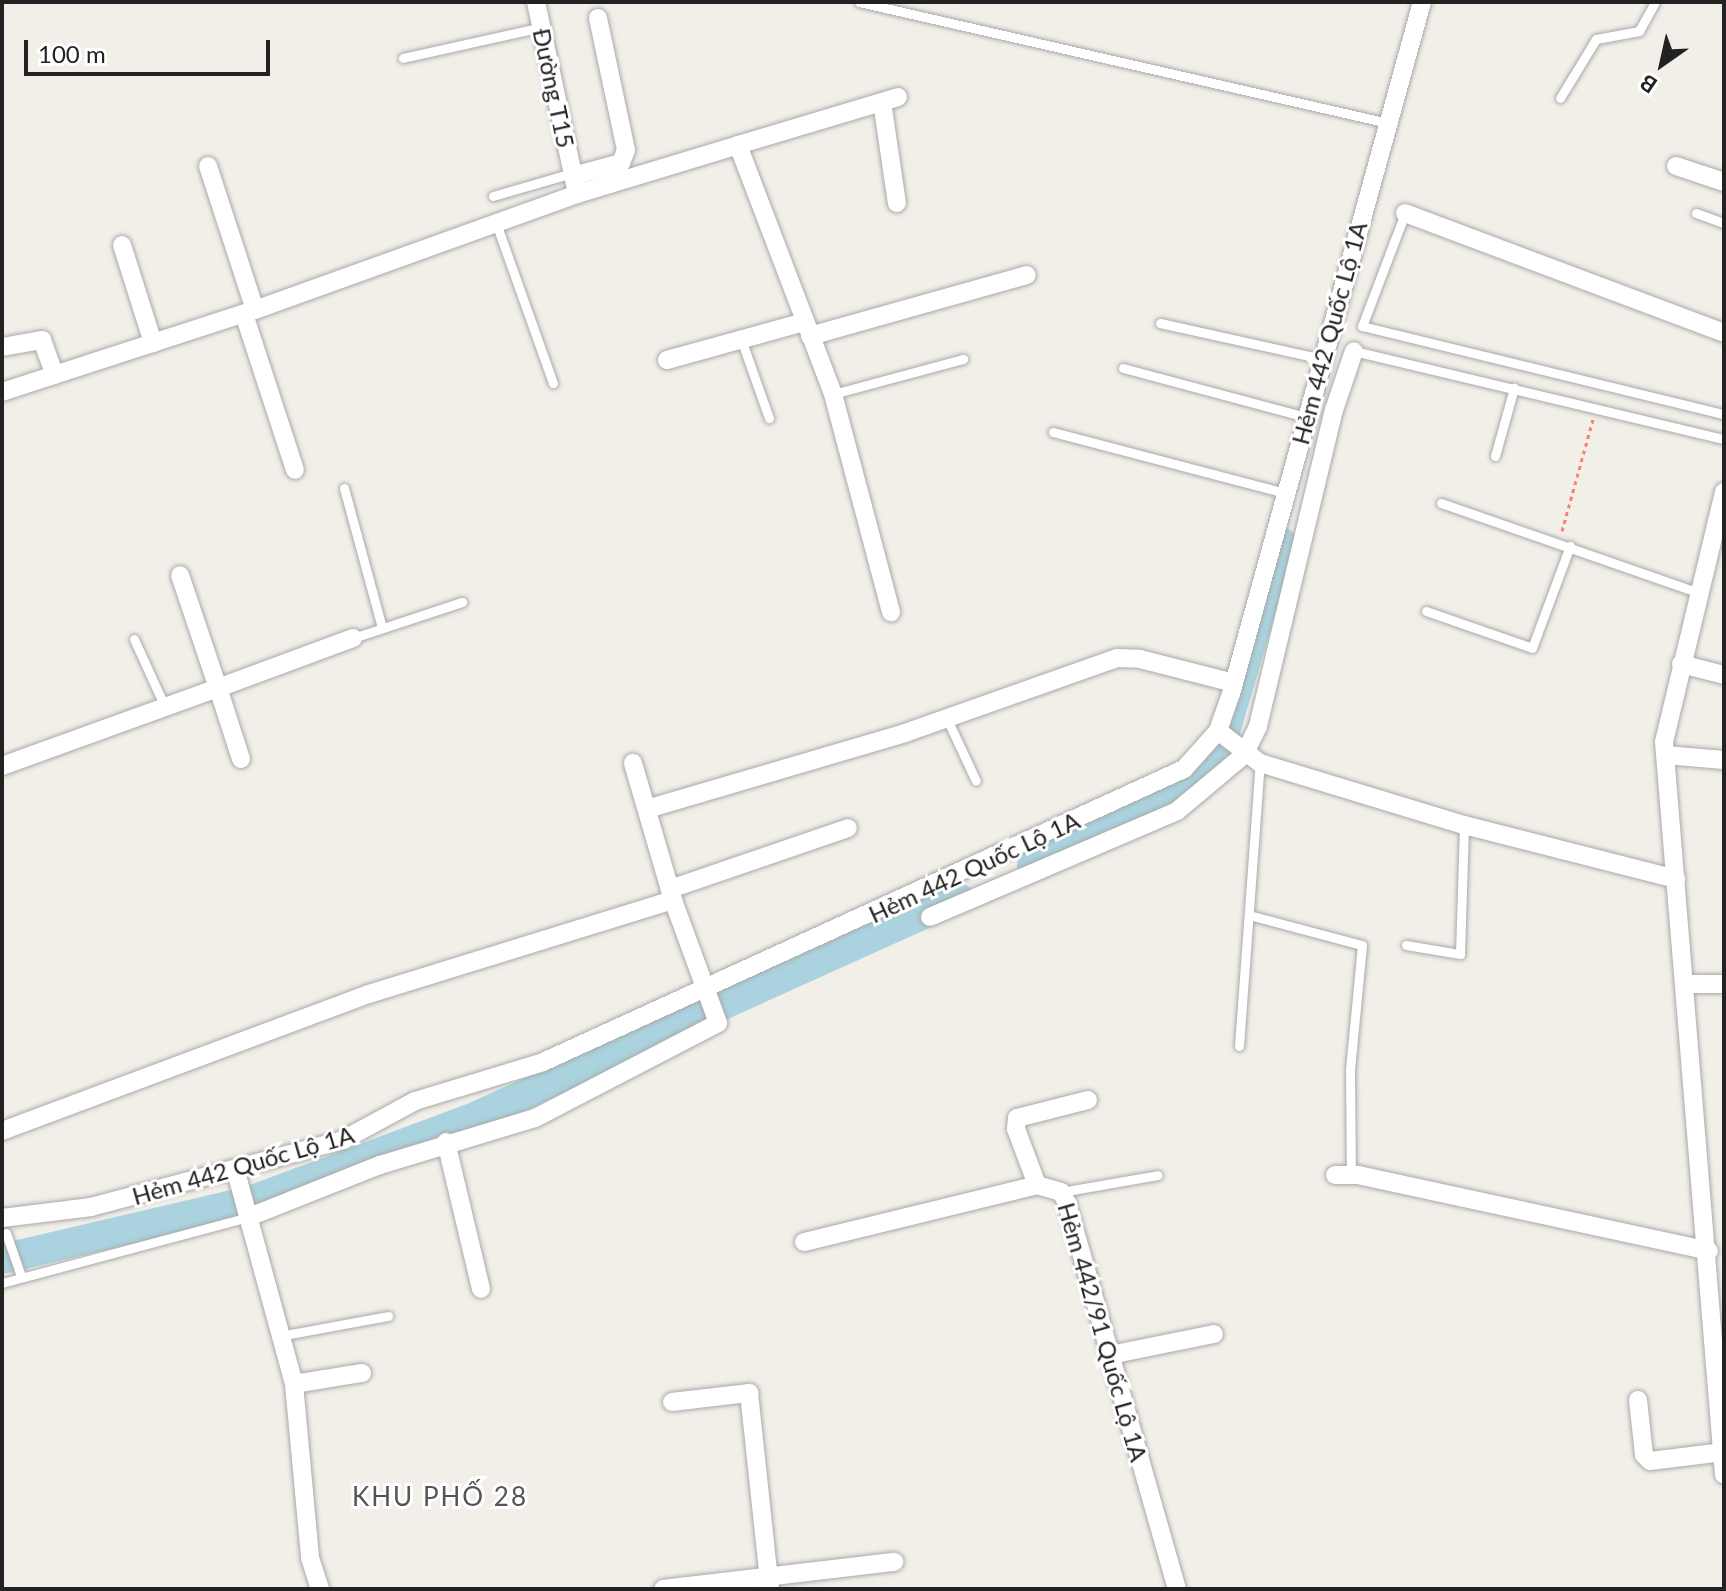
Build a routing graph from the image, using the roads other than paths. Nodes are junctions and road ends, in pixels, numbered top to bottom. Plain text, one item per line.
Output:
1 (536, 2) edge
2 (859, 2) edge
3 (1422, 2) edge
4 (1655, 2) edge
5 (598, 18) dead end
6 (542, 27) junction
7 (403, 58) dead end
8 (1560, 98) dead end
9 (1388, 123) junction
10 (738, 145) junction
11 (208, 166) dead end
12 (1676, 166) dead end
13 (574, 181) junction
14 (1724, 182) edge
15 (493, 196) dead end
16 (897, 203) dead end
17 (1405, 213) joint
18 (1696, 213) dead end
19 (496, 223) junction
20 (1724, 223) edge
21 (122, 245) dead end
22 (1027, 275) dead end
23 (249, 312) junction
24 (1160, 323) dead end
25 (807, 329) junction
26 (1724, 333) edge
27 (741, 339) junction
28 (153, 343) junction
29 (2, 347) edge
30 (1354, 351) joint
31 (963, 359) dead end
32 (1322, 359) junction
33 (667, 360) dead end
34 (1123, 368) dead end
35 (55, 375) junction
36 (553, 383) dead end
37 (1514, 388) junction
38 (2, 392) edge
39 (833, 394) junction
40 (1724, 414) edge
41 (1306, 417) junction
42 (769, 418) dead end
43 (1053, 432) dead end
44 (1724, 439) edge
45 (1495, 456) dead end
46 (295, 470) dead end
47 (344, 488) dead end
48 (1724, 492) edge
49 (1286, 493) junction
50 (1441, 503) dead end
51 (1718, 534) edge
52 (1570, 546) junction
53 (180, 575) dead end
54 (1699, 593) junction
55 (462, 602) dead end
56 (1426, 611) dead end
57 (891, 612) dead end
58 (382, 628) junction
59 (353, 638) joint
60 (134, 639) dead end
61 (1681, 664) junction
62 (1724, 675) edge
63 (1234, 683) junction
64 (218, 688) junction
65 (165, 707) junction
66 (947, 719) junction
67 (1223, 736) junction
68 (1665, 755) junction
69 (241, 759) dead end
70 (1252, 759) junction
71 (1724, 760) edge
72 (633, 763) dead end
73 (2, 766) edge
74 (976, 781) dead end
75 (647, 809) junction
76 (1464, 825) junction
77 (848, 828) dead end
78 (1676, 879) junction
79 (672, 895) junction
80 (1249, 915) junction
81 (930, 917) dead end
82 (1406, 945) dead end
83 (1686, 984) junction
84 (1724, 984) edge
85 (709, 991) junction
86 (1239, 1046) dead end
87 (1088, 1100) dead end
88 (2, 1131) edge
89 (446, 1142) junction
90 (1343, 1174) joint
91 (1158, 1175) dead end
92 (238, 1177) junction
93 (1037, 1185) junction
94 (1061, 1192) junction
95 (248, 1213) junction
96 (4, 1226) edge
97 (804, 1242) dead end
98 (1709, 1251) junction
99 (21, 1276) junction
100 (2, 1283) edge
101 (481, 1289) dead end
102 (388, 1316) dead end
103 (1214, 1334) dead end
104 (279, 1336) junction
105 (1110, 1355) junction
106 (362, 1373) dead end
107 (294, 1384) junction
108 (1638, 1400) dead end
109 (672, 1402) dead end
110 (1723, 1452) edge
111 (1724, 1475) edge
112 (894, 1562) dead end
113 (769, 1581) edge
114 (320, 1589) edge
115 (663, 1589) edge
116 (1177, 1589) edge

1 - 6 street, Đường T15
2 - 9 lane
3 - 9 street, Hẻm 442 Quốc Lộ 1A
4 - 8 lane
5 - 13 street
6 - 7 lane
6 - 13 street, Đường T15
9 - 32 street, Hẻm 442 Quốc Lộ 1A
10 - 13 street
10 - 16 street
10 - 25 street
11 - 23 street
12 - 14 street
13 - 15 lane, Đường T15
13 - 19 street
17 - 26 street
17 - 40 lane
18 - 20 lane
19 - 23 street
19 - 36 lane
21 - 28 street
22 - 25 street
23 - 28 street
23 - 46 street
24 - 32 lane
25 - 27 street
25 - 39 street
27 - 33 street
27 - 42 lane
28 - 35 street
29 - 35 street
30 - 37 lane
30 - 70 street
31 - 39 lane
32 - 41 street, Hẻm 442 Quốc Lộ 1A
34 - 41 lane
35 - 38 street
37 - 44 lane
37 - 45 lane
39 - 57 street
41 - 49 street, Hẻm 442 Quốc Lộ 1A
43 - 49 lane
47 - 58 lane
48 - 51 street
49 - 63 street, Hẻm 442 Quốc Lộ 1A
50 - 52 lane
51 - 54 street
52 - 54 lane
52 - 56 lane
53 - 64 street
54 - 61 street
55 - 58 lane
58 - 59 lane
59 - 64 street
60 - 65 lane
61 - 62 street
61 - 68 street
63 - 66 street
63 - 67 street, Hẻm 442 Quốc Lộ 1A
64 - 65 street
64 - 69 street
65 - 73 street
66 - 74 lane
66 - 75 street
67 - 70 street
67 - 85 street, Hẻm 442 Quốc Lộ 1A
68 - 71 street
68 - 78 street
70 - 76 street
70 - 80 lane
70 - 81 street
72 - 75 street
75 - 79 street
76 - 78 street
76 - 82 lane
77 - 79 street
78 - 83 street
79 - 85 street
79 - 88 street
80 - 86 lane
80 - 90 lane
83 - 84 street
83 - 98 street
85 - 89 street
85 - 92 street, Hẻm 442 Quốc Lộ 1A
87 - 93 street, Hẻm 442/91 Quốc Lộ 1A
89 - 95 street
89 - 101 street
90 - 98 street
91 - 94 lane
92 - 95 street
92 - 96 street, Hẻm 442 Quốc Lộ 1A
93 - 94 street, Hẻm 442/91 Quốc Lộ 1A
93 - 97 street
94 - 105 street, Hẻm 442/91 Quốc Lộ 1A
95 - 99 lane
95 - 104 street
96 - 99 lane
98 - 110 street
99 - 100 lane
102 - 104 lane
103 - 105 street
104 - 107 street
105 - 116 street, Hẻm 442/91 Quốc Lộ 1A
106 - 107 street
107 - 114 street
108 - 110 street
109 - 113 street
110 - 111 street
112 - 113 street
113 - 115 street

